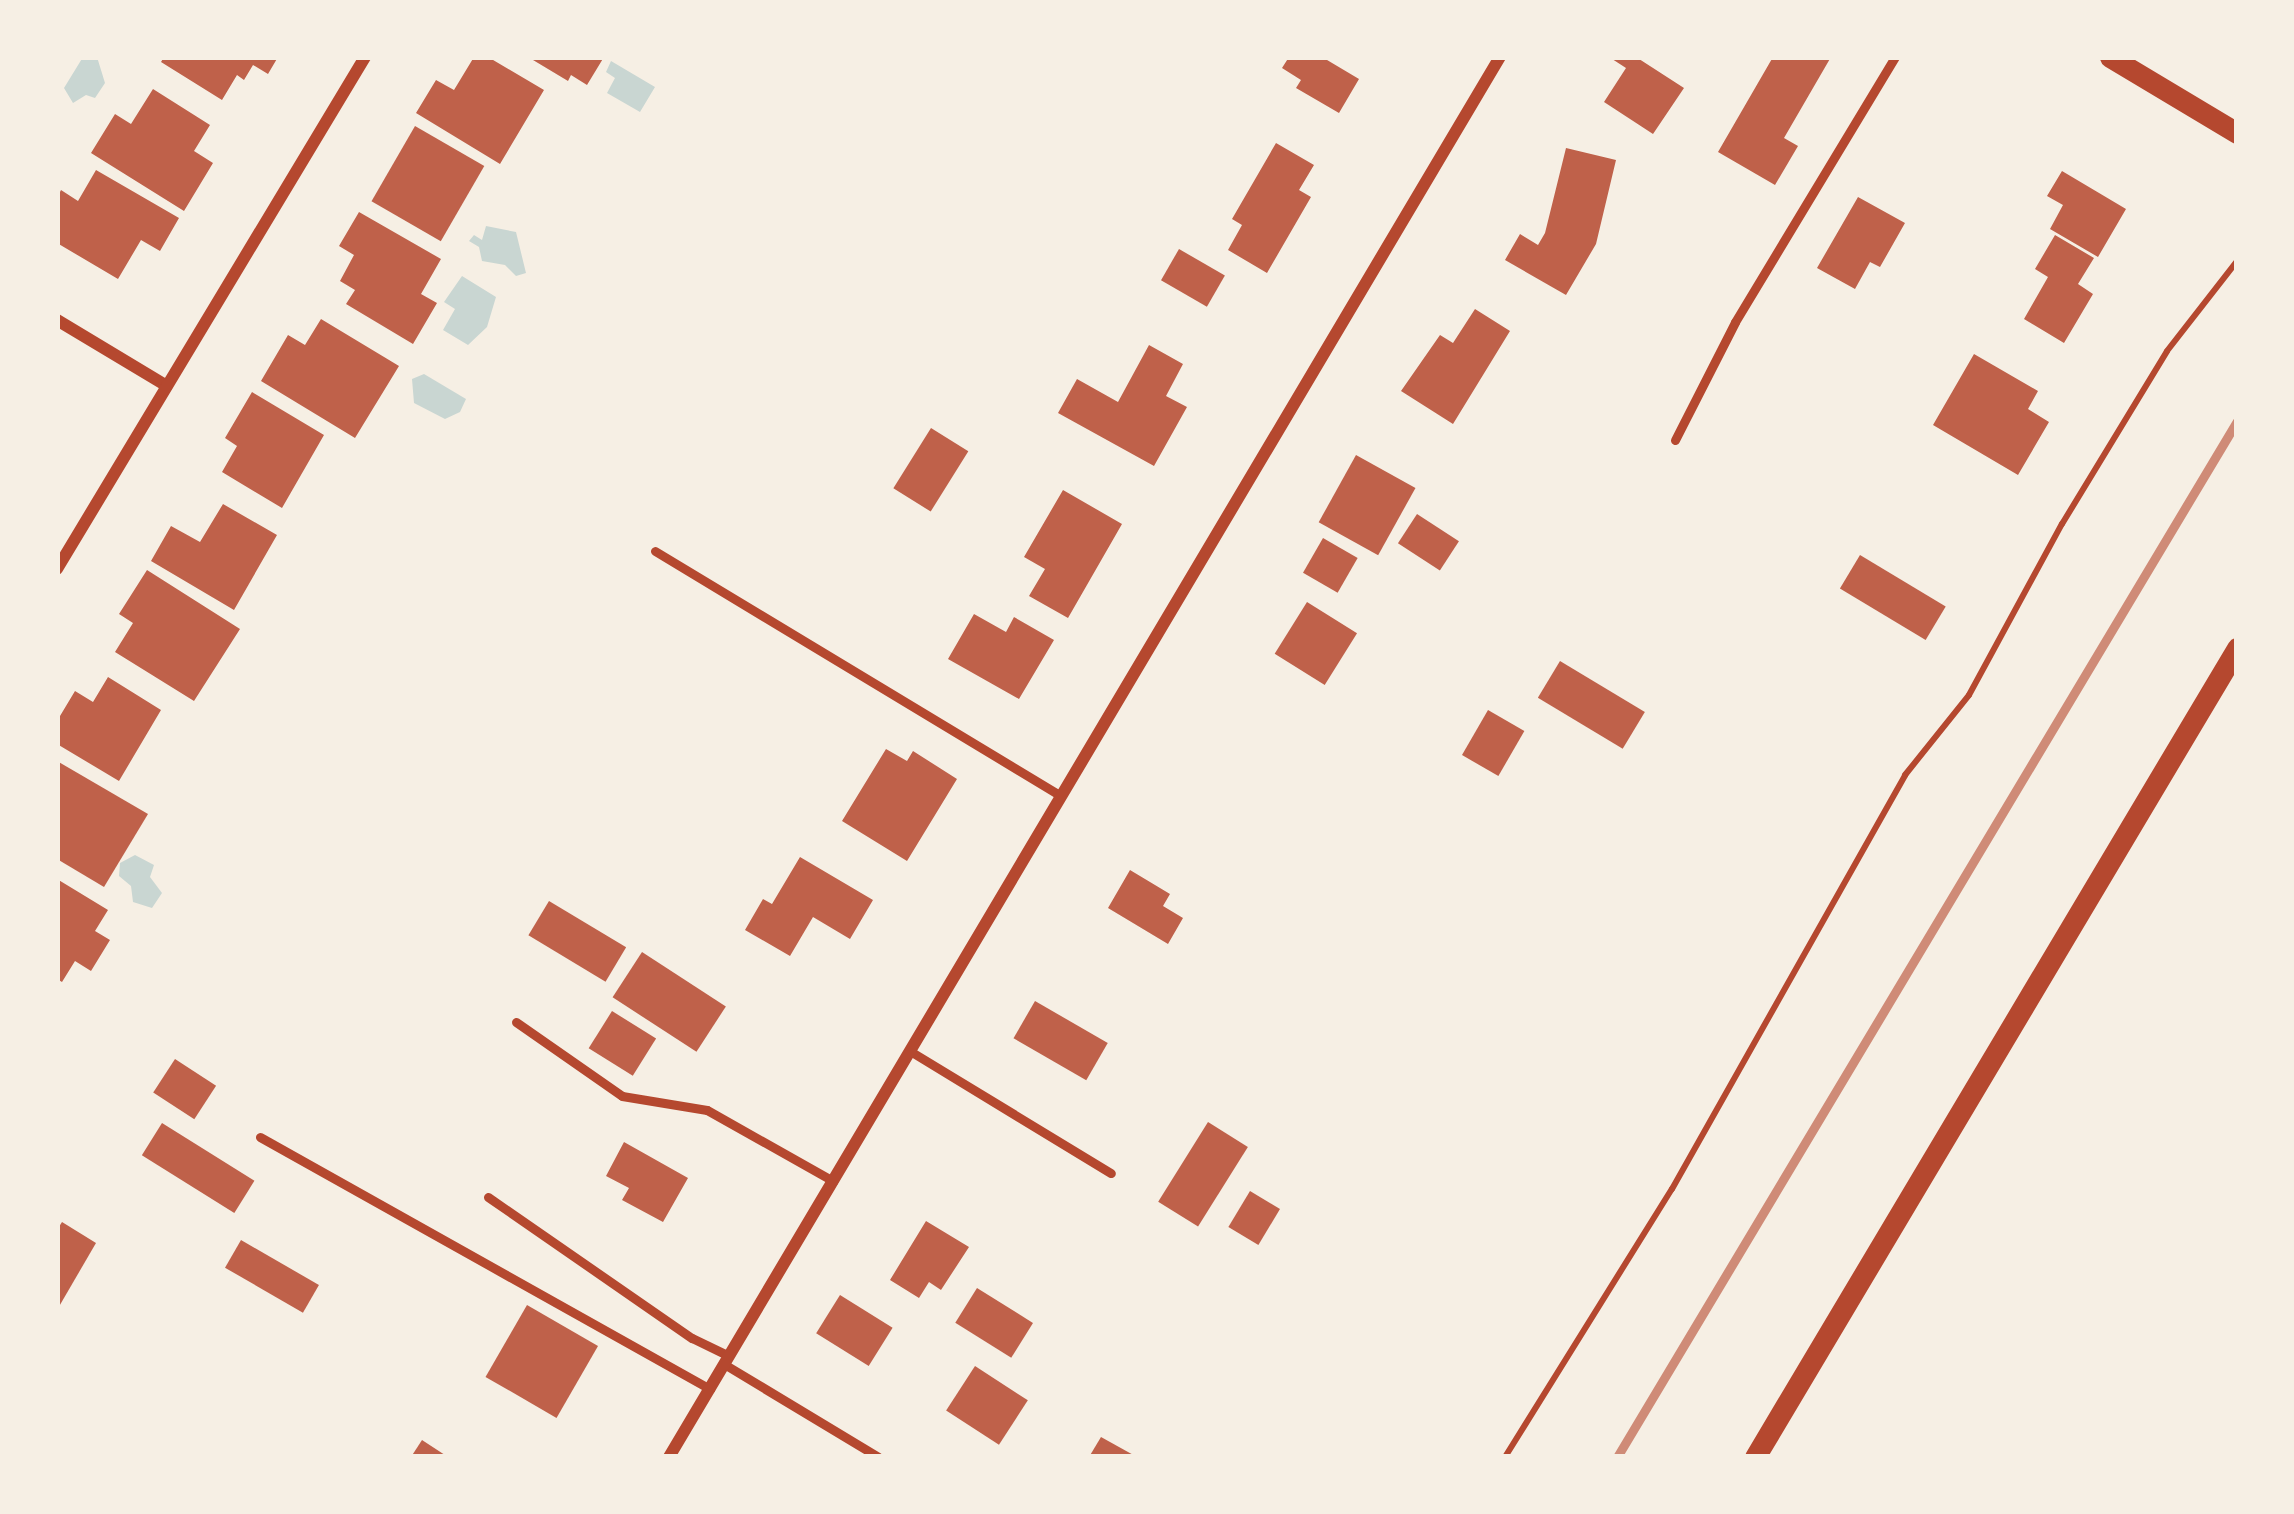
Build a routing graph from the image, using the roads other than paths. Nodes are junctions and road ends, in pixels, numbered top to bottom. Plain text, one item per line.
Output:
1 (365, 57) edge
2 (1499, 57) edge
3 (1895, 57) edge
4 (2110, 57) edge
5 (2237, 133) edge
6 (57, 320) edge
7 (166, 386) junction
8 (1675, 440) dead end
9 (655, 551) dead end
10 (57, 568) edge
11 (2237, 648) edge
12 (1061, 796) junction
13 (515, 1022) dead end
14 (910, 1051) junction
15 (260, 1136) dead end
16 (1112, 1173) dead end
17 (833, 1181) junction
18 (488, 1197) dead end
19 (727, 1360) junction
20 (710, 1389) junction
21 (669, 1457) edge
22 (878, 1457) edge
23 (1755, 1457) edge

1 - 7 street
2 - 12 street
3 - 8 lane
4 - 5 street
6 - 7 street
7 - 10 street
9 - 12 lane
11 - 23 street
12 - 14 street
13 - 17 lane
14 - 16 lane
14 - 17 street
15 - 20 lane
17 - 19 street
18 - 19 lane
19 - 20 street
19 - 22 lane
20 - 21 street

